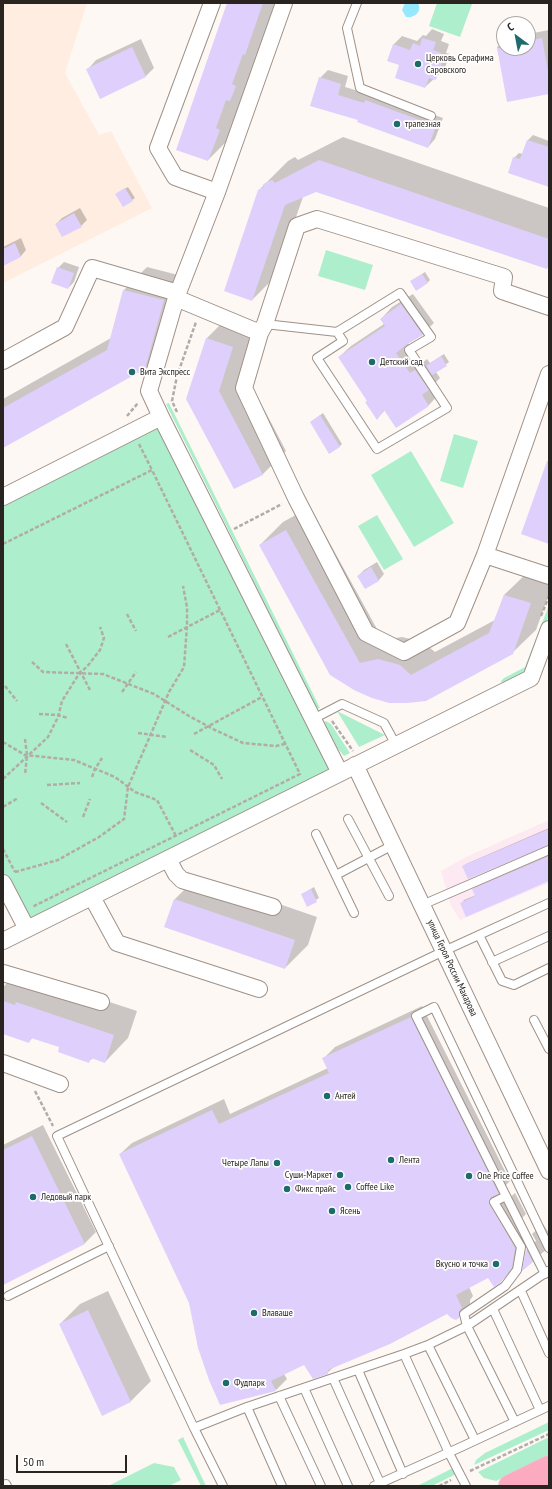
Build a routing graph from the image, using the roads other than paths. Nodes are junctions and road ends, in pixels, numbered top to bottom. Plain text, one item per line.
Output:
1 (212, 3) edge
2 (284, 3) edge
3 (357, 3) edge
4 (431, 116) dead end
5 (217, 192) junction
6 (177, 295) junction
7 (549, 307) edge
8 (262, 328) junction
9 (337, 332) junction
10 (3, 361) edge
11 (549, 374) edge
12 (161, 417) junction
13 (3, 497) edge
14 (485, 555) junction
15 (549, 576) edge
16 (549, 629) edge
17 (320, 716) junction
18 (396, 745) junction
19 (355, 765) junction
20 (340, 773) junction
21 (348, 818) dead end
22 (316, 834) dead end
23 (393, 845) junction
24 (549, 850) edge
25 (368, 857) junction
26 (168, 859) junction
27 (336, 875) junction
28 (12, 878) edge
29 (389, 896) dead end
30 (92, 897) junction
31 (549, 903) edge
32 (422, 905) junction
33 (273, 907) dead end
34 (354, 913) dead end
35 (27, 929) junction
36 (479, 935) junction
37 (549, 936) edge
38 (3, 942) edge
39 (444, 951) junction
40 (492, 962) junction
41 (549, 968) edge
42 (3, 973) edge
43 (259, 989) dead end
44 (101, 1002) dead end
45 (534, 1020) dead end
46 (549, 1049) edge
47 (3, 1063) edge
48 (60, 1084) dead end
49 (549, 1171) edge
50 (506, 1196) junction
51 (108, 1246) junction
52 (549, 1248) edge
53 (547, 1272) edge
54 (521, 1290) junction
55 (8, 1296) dead end
56 (493, 1309) junction
57 (467, 1326) junction
58 (428, 1345) junction
59 (549, 1353) edge
60 (404, 1354) junction
61 (358, 1370) junction
62 (333, 1378) junction
63 (304, 1388) junction
64 (279, 1396) junction
65 (549, 1406) edge
66 (247, 1407) junction
67 (540, 1410) junction
68 (515, 1422) junction
69 (194, 1428) junction
70 (474, 1440) junction
71 (449, 1453) junction
72 (549, 1468) edge
73 (403, 1474) junction
74 (3, 1485) edge
75 (377, 1485) edge
76 (6, 1486) edge
77 (223, 1486) edge
78 (282, 1486) edge
79 (321, 1486) edge
80 (348, 1486) edge
81 (466, 1486) edge
82 (510, 1486) edge

1 - 5 street
2 - 5 street
3 - 4 lane
5 - 6 street
6 - 8 street
6 - 10 street
6 - 12 street
7 - 8 street
8 - 9 lane
8 - 14 street
9 - 9 lane
11 - 14 street
12 - 13 street
12 - 17 street
14 - 15 street
16 - 18 street
17 - 18 lane
17 - 20 street
18 - 19 street
19 - 20 street
19 - 23 street, улица Героя России Макарова
20 - 26 street
21 - 25 lane
22 - 27 lane
23 - 25 lane
23 - 32 street, улица Героя России Макарова
24 - 32 lane
25 - 27 lane
25 - 29 lane
26 - 30 street
26 - 33 street
27 - 34 lane
28 - 35 street
30 - 35 street
30 - 43 street
31 - 36 lane
32 - 39 street, улица Героя России Макарова
35 - 38 street
36 - 39 lane
36 - 40 lane
37 - 40 lane
39 - 49 street, улица Героя России Макарова
39 - 51 lane
40 - 41 lane
42 - 44 street
45 - 46 lane
47 - 48 street
50 - 52 lane
50 - 53 lane
50 - 57 lane
51 - 55 lane
51 - 69 lane
53 - 54 lane
54 - 56 lane
54 - 59 lane
56 - 57 lane
56 - 67 lane
57 - 58 lane
57 - 68 lane
58 - 60 lane
58 - 70 lane
60 - 61 lane
60 - 71 lane
61 - 62 lane
61 - 73 lane
62 - 63 lane
62 - 75 lane
63 - 64 lane
63 - 80 lane
64 - 66 lane
64 - 79 lane
65 - 67 lane
66 - 69 lane
66 - 78 lane
67 - 68 lane
68 - 70 lane
69 - 77 lane
70 - 71 lane
71 - 73 lane
71 - 81 lane
72 - 82 main road
73 - 75 lane
74 - 76 lane

